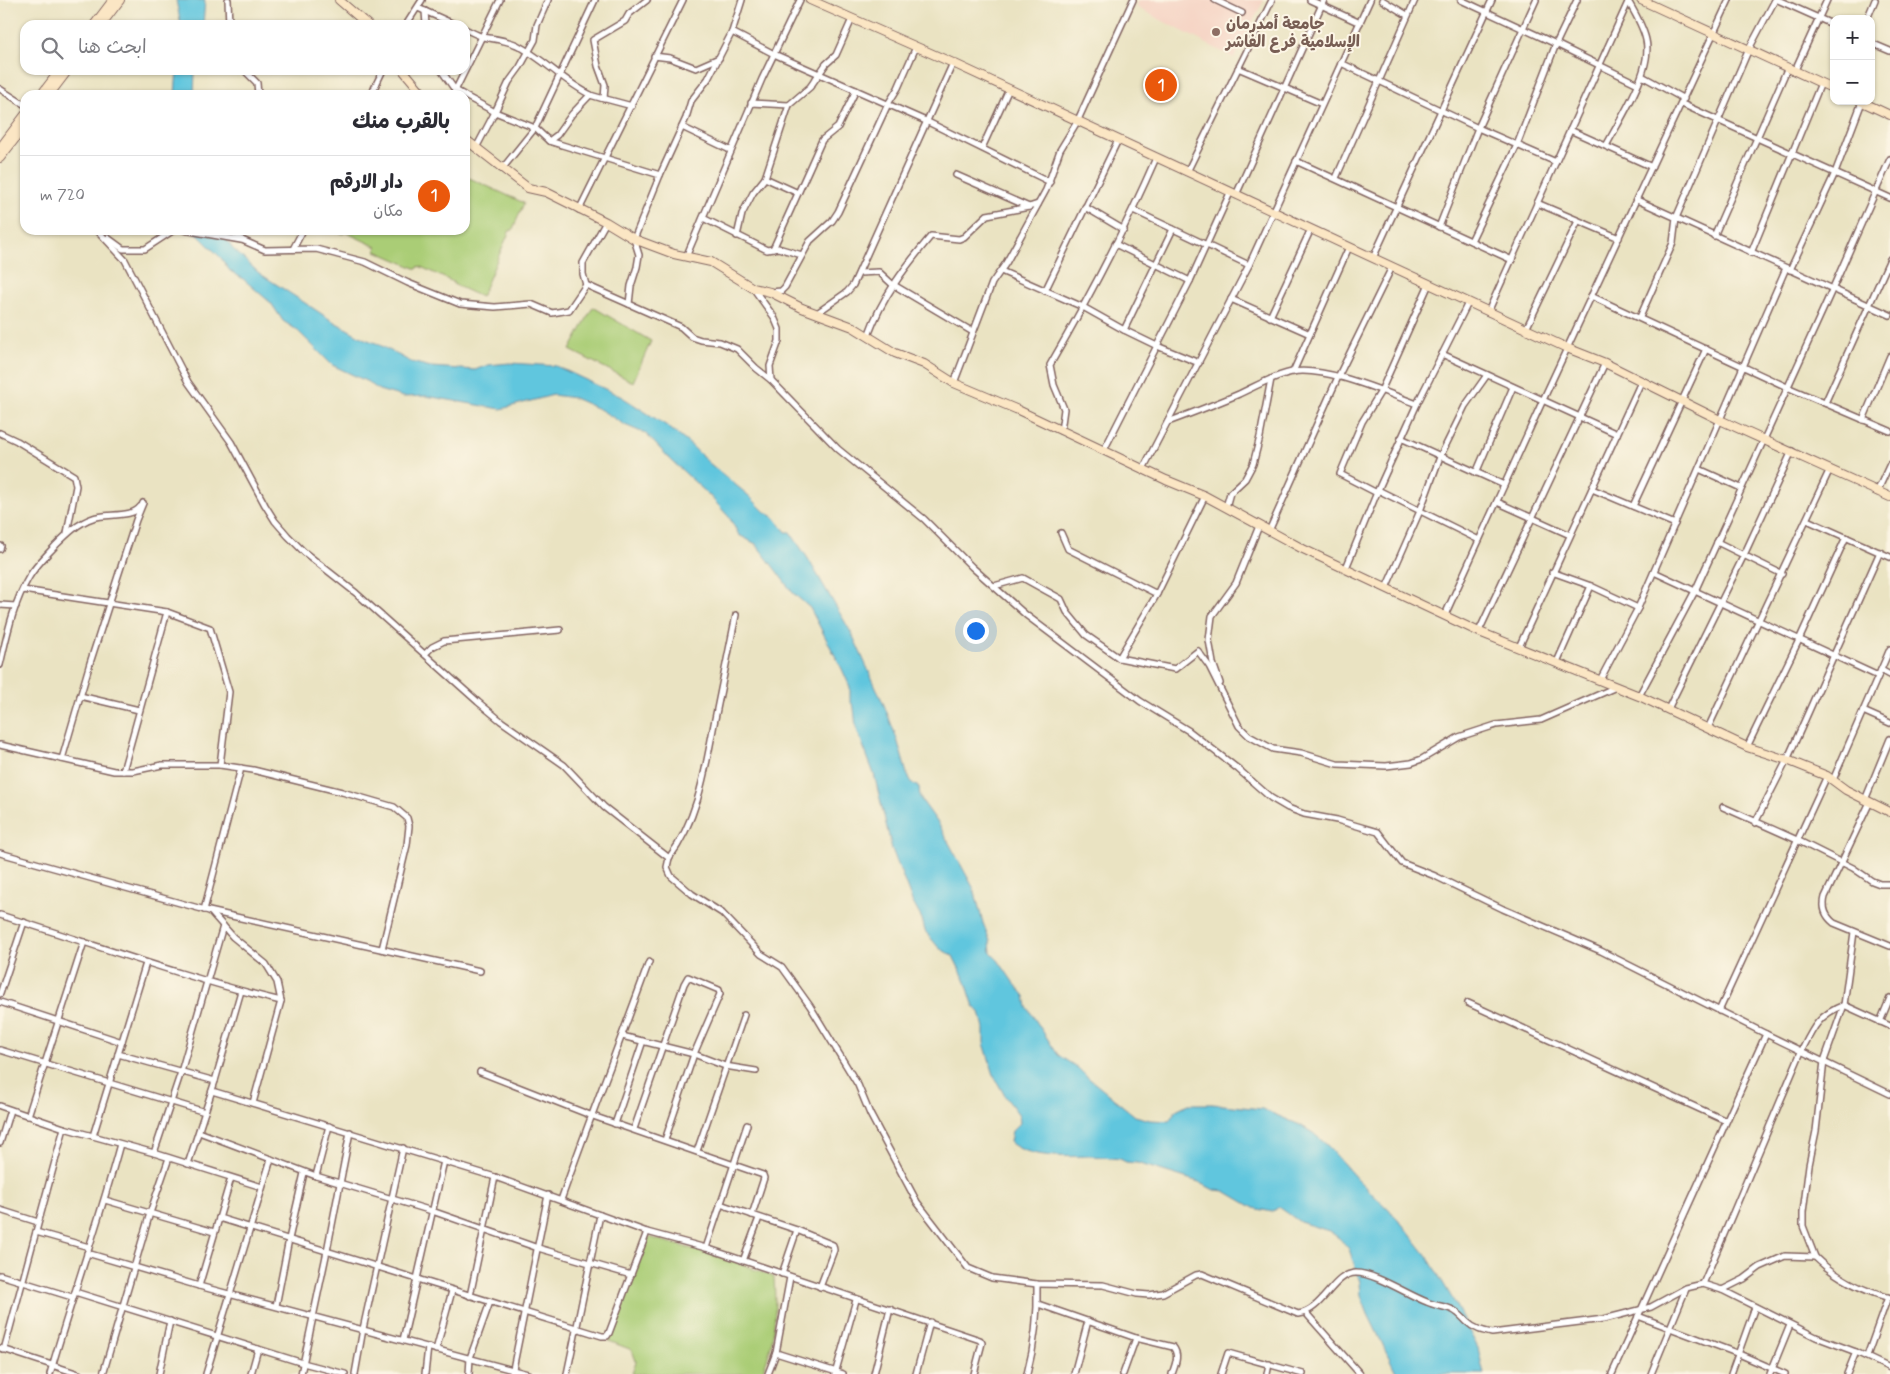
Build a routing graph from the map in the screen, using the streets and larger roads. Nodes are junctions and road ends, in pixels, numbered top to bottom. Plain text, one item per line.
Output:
1 (113, 0) edge
2 (120, 0) edge
3 (228, 0) edge
4 (339, 0) edge
5 (422, 0) edge
6 (500, 0) edge
7 (540, 0) edge
8 (595, 0) edge
9 (647, 0) edge
10 (683, 0) edge
11 (742, 0) edge
12 (800, 0) edge
13 (810, 0) edge
14 (1133, 0) edge
15 (1215, 0) edge
16 (1272, 0) edge
17 (1310, 0) edge
18 (1370, 0) edge
19 (1382, 0) edge
20 (1415, 0) edge
21 (1461, 0) edge
22 (1492, 0) edge
23 (1536, 0) edge
24 (1577, 0) edge
25 (1629, 0) edge
26 (1641, 0) edge
27 (1729, 0) edge
28 (1777, 0) edge
29 (1827, 0) edge
30 (1875, 0) edge
31 (547, 2) edge
32 (1323, 2) edge
33 (418, 8) junction
34 (425, 11) junction
35 (1487, 12) junction
36 (1242, 13) dead end
37 (1407, 15) junction
38 (1869, 15) edge
39 (1818, 18) junction
40 (98, 20) edge
41 (106, 20) edge
42 (229, 20) edge
43 (362, 20) edge
44 (410, 20) edge
45 (426, 20) edge
46 (445, 20) edge
47 (852, 20) junction
48 (1360, 23) junction
49 (1830, 23) edge
50 (1523, 29) junction
51 (470, 31) edge
52 (732, 32) junction
53 (1714, 32) junction
54 (482, 37) junction
55 (1556, 44) junction
56 (1875, 45) edge
57 (916, 47) junction
58 (1749, 49) junction
59 (1890, 51) edge
60 (528, 52) junction
61 (774, 54) junction
62 (654, 56) junction
63 (719, 58) junction
64 (470, 61) edge
65 (953, 63) junction
66 (1341, 64) junction
67 (1599, 65) junction
68 (1238, 68) junction
69 (1791, 69) junction
70 (559, 74) junction
71 (820, 74) junction
72 (56, 75) edge
73 (64, 75) edge
74 (249, 75) edge
75 (381, 75) edge
76 (407, 75) edge
77 (444, 75) edge
78 (463, 75) edge
79 (1642, 76) junction
80 (1379, 81) junction
81 (1822, 83) junction
82 (1638, 84) junction
83 (1830, 87) edge
84 (1284, 88) junction
85 (0, 89) edge
86 (1009, 89) junction
87 (45, 90) edge
88 (53, 90) edge
89 (258, 90) edge
90 (373, 90) edge
91 (420, 90) edge
92 (452, 90) edge
93 (456, 90) edge
94 (856, 90) junction
95 (590, 95) junction
96 (470, 98) edge
97 (1683, 101) junction
98 (20, 102) edge
99 (751, 103) junction
100 (888, 104) junction
101 (1322, 104) junction
102 (789, 105) junction
103 (1860, 105) edge
104 (1868, 105) edge
105 (632, 106) junction
106 (1442, 111) junction
107 (495, 112) junction
108 (1890, 115) edge
109 (1719, 119) junction
110 (20, 122) edge
111 (928, 122) junction
112 (1077, 122) junction
113 (682, 127) junction
114 (535, 128) junction
115 (1478, 128) junction
116 (1570, 130) junction
117 (20, 132) edge
118 (1756, 137) junction
119 (549, 140) junction
120 (1118, 140) junction
121 (470, 144) edge
122 (1517, 145) junction
123 (1606, 146) junction
124 (0, 148) edge
125 (982, 148) junction
126 (475, 149) junction
127 (730, 150) junction
128 (1791, 153) junction
129 (0, 158) edge
130 (605, 158) junction
131 (1156, 158) junction
132 (1890, 158) edge
133 (1296, 161) junction
134 (1556, 162) junction
135 (1652, 167) junction
136 (502, 169) junction
137 (1187, 172) junction
138 (1835, 173) junction
139 (660, 174) junction
140 (956, 175) dead end
141 (765, 178) junction
142 (1336, 178) junction
143 (1050, 182) junction
144 (1876, 192) junction
145 (798, 193) junction
146 (1233, 194) junction
147 (1890, 198) edge
148 (1637, 200) junction
149 (1537, 203) junction
150 (1039, 204) junction
151 (1085, 207) junction
152 (1397, 207) junction
153 (1029, 208) junction
154 (580, 210) junction
155 (1133, 210) junction
156 (1272, 212) junction
157 (702, 218) junction
158 (1676, 218) junction
159 (1578, 221) junction
160 (606, 222) junction
161 (1440, 227) junction
162 (1173, 229) junction
163 (1311, 229) junction
164 (1124, 230) junction
165 (102, 235) edge
166 (104, 235) edge
167 (166, 235) edge
168 (213, 235) edge
169 (238, 235) edge
170 (300, 235) edge
171 (737, 236) junction
172 (1714, 236) junction
173 (1619, 238) junction
174 (634, 239) junction
175 (242, 240) junction
176 (1470, 241) junction
177 (1115, 244) junction
178 (1208, 245) junction
179 (1349, 246) junction
180 (293, 248) junction
181 (773, 249) junction
182 (1751, 252) junction
183 (802, 255) junction
184 (686, 257) junction
185 (1373, 258) junction
186 (1890, 259) edge
187 (1512, 260) junction
188 (1156, 265) junction
189 (1249, 265) junction
190 (1392, 267) junction
191 (1788, 269) junction
192 (1001, 271) junction
193 (859, 273) junction
194 (1190, 281) junction
195 (892, 284) junction
196 (1429, 284) junction
197 (586, 285) junction
198 (752, 288) junction
199 (1832, 290) junction
200 (1045, 291) junction
201 (770, 292) junction
202 (1591, 296) junction
203 (1231, 300) junction
204 (1468, 303) junction
205 (629, 304) junction
206 (1868, 305) junction
207 (1083, 307) junction
208 (1488, 312) junction
209 (817, 313) junction
210 (1890, 315) edge
211 (1270, 317) junction
212 (1640, 317) junction
213 (1526, 329) junction
214 (1124, 330) junction
215 (973, 332) junction
216 (1310, 334) junction
217 (868, 336) junction
218 (1157, 346) junction
219 (1567, 348) junction
220 (1706, 349) junction
221 (1442, 354) junction
222 (1890, 356) edge
223 (1199, 363) junction
224 (1605, 363) junction
225 (1743, 366) junction
226 (1293, 372) junction
227 (1487, 375) junction
228 (1338, 377) junction
229 (1271, 379) junction
230 (770, 380) junction
231 (1641, 382) junction
232 (954, 383) junction
233 (1513, 387) junction
234 (1787, 387) junction
235 (1381, 391) junction
236 (1542, 400) junction
237 (1682, 401) junction
238 (1825, 403) junction
239 (1416, 404) junction
240 (1578, 417) junction
241 (1720, 420) junction
242 (1863, 420) junction
243 (1168, 422) junction
244 (1061, 431) junction
245 (1890, 431) edge
246 (0, 433) edge
247 (1617, 434) junction
248 (1401, 438) junction
249 (1764, 438) junction
250 (1104, 450) junction
251 (1792, 451) junction
252 (1440, 457) junction
253 (1890, 464) edge
254 (1143, 469) junction
255 (1699, 469) junction
256 (1830, 469) junction
257 (1476, 473) junction
258 (1504, 485) junction
259 (1741, 488) junction
260 (1592, 489) junction
261 (1378, 491) junction
262 (1878, 492) junction
263 (1205, 496) junction
264 (1890, 497) edge
265 (1497, 502) junction
266 (1633, 506) junction
267 (1226, 507) junction
268 (1420, 511) junction
269 (1532, 517) junction
270 (1807, 520) junction
271 (1675, 524) junction
272 (1259, 526) junction
273 (1269, 531) junction
274 (1061, 533) dead end
275 (67, 534) junction
276 (1570, 535) junction
277 (1846, 537) junction
278 (1479, 540) junction
279 (1717, 542) junction
280 (1880, 552) junction
281 (1744, 556) junction
282 (1890, 557) edge
283 (1346, 568) junction
284 (1552, 572) junction
285 (1654, 572) junction
286 (1782, 574) junction
287 (994, 586) junction
288 (1591, 586) junction
289 (1386, 588) junction
290 (23, 590) junction
291 (1695, 591) junction
292 (1156, 594) junction
293 (111, 602) junction
294 (1721, 603) junction
295 (0, 605) edge
296 (16, 606) junction
297 (1638, 608) junction
298 (167, 612) junction
299 (736, 615) dead end
300 (1445, 615) junction
301 (1760, 621) junction
302 (560, 630) dead end
303 (1479, 631) junction
304 (1799, 640) junction
305 (1518, 647) junction
306 (1890, 649) edge
307 (425, 654) junction
308 (1833, 656) junction
309 (1119, 658) junction
310 (1557, 662) junction
311 (0, 665) edge
312 (1881, 670) junction
313 (1890, 675) edge
314 (1878, 676) junction
315 (1600, 680) junction
316 (1616, 687) junction
317 (80, 696) junction
318 (1639, 696) junction
319 (1226, 700) junction
320 (1668, 709) junction
321 (139, 710) junction
322 (1863, 711) junction
323 (1890, 723) edge
324 (1708, 728) junction
325 (1890, 739) edge
326 (0, 745) edge
327 (1747, 747) junction
328 (1883, 755) junction
329 (1890, 758) edge
330 (62, 759) junction
331 (1787, 760) junction
332 (220, 765) junction
333 (241, 768) junction
334 (123, 772) junction
335 (1830, 778) junction
336 (1867, 801) junction
337 (1723, 807) dead end
338 (1890, 812) edge
339 (1755, 823) junction
340 (1797, 840) junction
341 (0, 853) edge
342 (669, 858) junction
343 (1842, 862) junction
344 (1890, 884) edge
345 (204, 910) junction
346 (210, 911) junction
347 (0, 914) edge
348 (24, 922) junction
349 (223, 926) junction
350 (1854, 932) junction
351 (84, 942) junction
352 (1890, 946) edge
353 (382, 949) junction
354 (146, 962) junction
355 (649, 962) dead end
356 (480, 971) dead end
357 (208, 981) junction
358 (241, 991) junction
359 (0, 994) edge
360 (1890, 998) edge
361 (281, 1001) junction
362 (0, 1002) edge
363 (1468, 1003) dead end
364 (1844, 1006) junction
365 (1719, 1011) junction
366 (744, 1015) dead end
367 (59, 1022) junction
368 (1880, 1022) junction
369 (1890, 1026) edge
370 (1766, 1034) junction
371 (622, 1036) junction
372 (643, 1041) junction
373 (122, 1042) junction
374 (663, 1045) junction
375 (0, 1050) edge
376 (1801, 1052) junction
377 (118, 1054) junction
378 (694, 1054) junction
379 (1824, 1061) junction
380 (46, 1064) junction
381 (726, 1066) junction
382 (756, 1071) dead end
383 (181, 1072) junction
384 (480, 1072) dead end
385 (215, 1081) junction
386 (109, 1084) junction
387 (212, 1091) junction
388 (1890, 1094) edge
389 (172, 1102) junction
390 (253, 1103) junction
391 (0, 1106) edge
392 (10, 1110) junction
393 (205, 1112) junction
394 (590, 1115) junction
395 (28, 1116) junction
396 (1726, 1121) junction
397 (615, 1124) junction
398 (746, 1125) dead end
399 (329, 1126) junction
400 (64, 1128) junction
401 (634, 1129) junction
402 (199, 1132) junction
403 (350, 1132) junction
404 (93, 1136) junction
405 (665, 1140) junction
406 (0, 1143) edge
407 (120, 1144) junction
408 (402, 1148) junction
409 (698, 1151) junction
410 (154, 1153) junction
411 (169, 1158) junction
412 (271, 1160) junction
413 (444, 1161) junction
414 (188, 1164) junction
415 (733, 1164) junction
416 (304, 1172) junction
417 (316, 1176) junction
418 (495, 1177) junction
419 (231, 1178) junction
420 (340, 1184) junction
421 (262, 1187) junction
422 (548, 1195) junction
423 (391, 1199) junction
424 (105, 1200) junction
425 (561, 1200) junction
426 (720, 1204) junction
427 (0, 1210) edge
428 (432, 1212) junction
429 (150, 1213) junction
430 (600, 1215) junction
431 (752, 1216) junction
432 (219, 1218) junction
433 (759, 1218) junction
434 (38, 1222) junction
435 (251, 1227) junction
436 (484, 1229) junction
437 (797, 1230) junction
438 (36, 1232) junction
439 (214, 1232) junction
440 (647, 1232) junction
441 (289, 1239) junction
442 (538, 1248) junction
443 (706, 1248) junction
444 (88, 1250) junction
445 (328, 1251) junction
446 (1815, 1257) junction
447 (744, 1261) junction
448 (589, 1262) junction
449 (135, 1266) junction
450 (376, 1267) junction
451 (782, 1274) junction
452 (0, 1275) edge
453 (631, 1275) junction
454 (790, 1277) junction
455 (417, 1280) junction
456 (22, 1282) junction
457 (1037, 1284) junction
458 (1703, 1284) junction
459 (199, 1286) junction
460 (820, 1287) junction
461 (1686, 1288) junction
462 (1722, 1290) junction
463 (452, 1291) junction
464 (230, 1293) junction
465 (74, 1295) junction
466 (470, 1296) junction
467 (1889, 1297) edge
468 (856, 1300) junction
469 (490, 1302) junction
470 (1038, 1304) junction
471 (276, 1306) junction
472 (122, 1307) junction
473 (1755, 1307) junction
474 (890, 1309) junction
475 (1641, 1309) junction
476 (525, 1313) junction
477 (1306, 1313) junction
478 (313, 1316) junction
479 (1638, 1316) junction
480 (170, 1321) junction
481 (930, 1322) junction
482 (1088, 1322) junction
483 (1790, 1325) junction
484 (1670, 1327) junction
485 (576, 1328) junction
486 (363, 1329) junction
487 (217, 1335) junction
488 (1136, 1338) junction
489 (402, 1340) junction
490 (428, 1348) junction
491 (2, 1349) edge
492 (258, 1349) junction
493 (436, 1350) junction
494 (1856, 1352) junction
495 (776, 1353) junction
496 (1739, 1354) junction
497 (1867, 1356) junction
498 (470, 1358) junction
499 (303, 1363) junction
500 (1269, 1364) junction
501 (52, 1365) junction
502 (324, 1371) edge
503 (1771, 1371) edge
504 (1890, 1371) edge
505 (513, 1372) edge
506 (835, 1373) edge
507 (50, 1374) edge
508 (79, 1374) edge
509 (103, 1374) edge
510 (159, 1374) edge
511 (206, 1374) edge
512 (251, 1374) edge
513 (301, 1374) edge
514 (344, 1374) edge
515 (355, 1374) edge
516 (425, 1374) edge
517 (469, 1374) edge
518 (528, 1374) edge
519 (568, 1374) edge
520 (768, 1374) edge
521 (843, 1374) edge
522 (874, 1374) edge
523 (916, 1374) edge
524 (974, 1374) edge
525 (1027, 1374) edge
526 (1074, 1374) edge
527 (1123, 1374) edge
528 (1172, 1374) edge
529 (1221, 1374) edge
530 (1267, 1374) edge
531 (1300, 1374) edge
532 (1360, 1374) edge
533 (1612, 1374) edge
534 (1651, 1374) edge
535 (1731, 1374) edge
536 (1785, 1374) edge
537 (1847, 1374) edge

1 - 40 street
2 - 41 street
3 - 42 street
4 - 43 street
5 - 33 street
6 - 54 street
7 - 31 street
8 - 70 street
9 - 95 street
10 - 62 street
11 - 52 street
12 - 61 street
13 - 47 street
14 - 112 street
15 - 36 street
16 - 68 street
17 - 32 street
18 - 48 street
19 - 37 street
20 - 37 street
21 - 35 street
22 - 35 street
23 - 50 street
24 - 55 street
25 - 67 street
25 - 79 street
26 - 53 street
27 - 53 street
28 - 39 street
28 - 58 street
29 - 39 street
30 - 38 street
31 - 60 street
32 - 48 street
32 - 84 street
33 - 34 street
33 - 44 street
34 - 45 street
34 - 46 street
35 - 50 street
35 - 106 street
37 - 80 street
39 - 49 street
39 - 69 street
47 - 57 street
47 - 71 street
48 - 66 street
50 - 55 street
50 - 115 street
51 - 54 street
52 - 61 street
52 - 63 street
53 - 58 street
53 - 97 street
54 - 60 street
54 - 64 street
55 - 67 street
55 - 122 street
56 - 59 street
57 - 65 street
57 - 100 street
58 - 69 street
58 - 109 street
60 - 70 street
60 - 107 street
61 - 71 street
61 - 99 street
62 - 63 street
62 - 105 street
63 - 113 street
65 - 86 street
65 - 111 street
66 - 80 street
66 - 101 street
67 - 82 street
67 - 116 street
68 - 84 street
68 - 137 street
69 - 81 street
69 - 118 street
70 - 95 street
70 - 114 street
71 - 94 street
71 - 102 street
72 - 87 street
73 - 88 street
74 - 89 street
75 - 90 street
76 - 91 street
77 - 92 street
78 - 93 street
79 - 82 street
79 - 97 street
80 - 106 street
80 - 142 street
81 - 83 street
81 - 128 street
82 - 123 street
84 - 101 street
84 - 146 street
85 - 98 street
86 - 112 street
86 - 125 street
94 - 100 street
94 - 145 street
95 - 105 street
95 - 119 street
96 - 107 street
97 - 109 street
97 - 135 street
99 - 102 street
99 - 127 street
100 - 111 street
100 - 183 street
101 - 133 street
102 - 141 street
103 - 138 street
104 - 108 street
105 - 130 street
106 - 115 street
106 - 152 street
107 - 114 street
107 - 126 street
109 - 118 street
109 - 158 street
110 - 124 street
111 - 125 street
111 - 193 street
112 - 120 street
112 - 143 street
113 - 127 street
113 - 139 street
114 - 119 street
114 - 136 street
115 - 122 street
115 - 161 street
116 - 123 street
116 - 134 street
117 - 129 street
118 - 128 street
118 - 172 street
119 - 130 street
120 - 131 street
120 - 151 street
121 - 126 street
122 - 134 street
122 - 176 street
123 - 135 street
125 - 143 street
126 - 136 street
127 - 157 street
128 - 138 street
128 - 182 street
130 - 139 street
130 - 154 street
131 - 137 street
131 - 155 street
132 - 144 street
133 - 142 street
133 - 156 street
134 - 149 street
135 - 148 street
136 - 154 street
137 - 146 street
138 - 144 street
138 - 191 street
139 - 174 street
140 - 153 street
141 - 145 street
141 - 171 street
142 - 152 street
143 - 150 street
144 - 147 street
144 - 199 street
145 - 181 street
146 - 156 street
146 - 178 street
148 - 158 street
148 - 173 street
149 - 159 street
149 - 187 street
150 - 153 street
150 - 192 street
151 - 164 street
151 - 200 street
152 - 161 street
152 - 185 street
153 - 195 street
154 - 160 street
155 - 162 street
155 - 164 street
156 - 163 street
156 - 189 street
157 - 171 street
157 - 184 street
158 - 172 street
158 - 212 street
159 - 173 street
159 - 213 street
160 - 174 street
160 - 197 street
161 - 176 street
162 - 178 street
162 - 188 street
163 - 179 street
163 - 211 street
164 - 177 street
165 - 307 street
166 - 167 street
168 - 175 street
169 - 175 street
170 - 180 street
171 - 181 street
172 - 182 street
173 - 202 street
174 - 184 street
174 - 205 street
175 - 180 street
176 - 187 street
177 - 188 street
177 - 207 street
178 - 189 street
178 - 194 street
179 - 185 street
179 - 216 street
180 - 197 street
181 - 183 street
182 - 191 street
183 - 201 street
184 - 198 street
185 - 190 street
186 - 206 street
187 - 208 street
188 - 194 street
188 - 214 street
189 - 203 street
190 - 196 street
190 - 228 street
191 - 199 street
191 - 225 street
192 - 200 street
192 - 215 street
193 - 195 street
193 - 209 street
194 - 218 street
195 - 215 street
195 - 217 street
196 - 204 street
196 - 235 street
197 - 205 street
198 - 201 street
198 - 230 street
199 - 206 street
199 - 234 street
200 - 207 street
201 - 209 street
202 - 212 street
202 - 219 street
203 - 211 street
203 - 223 street
204 - 208 street
204 - 221 street
205 - 230 street
206 - 210 street
206 - 238 street
207 - 214 street
207 - 244 street
208 - 213 street
209 - 217 street
211 - 216 street
212 - 220 street
213 - 219 street
214 - 218 street
215 - 232 street
216 - 226 street
217 - 232 street
218 - 223 street
218 - 250 street
219 - 224 street
219 - 236 street
220 - 225 street
220 - 237 street
221 - 227 street
221 - 239 street
222 - 242 street
223 - 243 street
224 - 231 street
224 - 240 street
225 - 234 street
225 - 241 street
226 - 228 street
226 - 229 street
227 - 233 street
227 - 252 street
228 - 235 street
228 - 273 street
229 - 243 street
229 - 267 street
230 - 287 street
231 - 237 street
231 - 247 street
232 - 244 street
233 - 236 street
233 - 257 street
234 - 238 street
234 - 249 street
235 - 239 street
235 - 261 street
236 - 240 street
236 - 258 street
237 - 241 street
237 - 266 street
238 - 242 street
239 - 248 street
240 - 247 street
240 - 269 street
241 - 249 street
241 - 255 street
242 - 245 street
243 - 254 street
244 - 250 street
246 - 275 street
247 - 260 street
248 - 252 street
248 - 261 street
249 - 251 street
249 - 259 street
250 - 254 street
251 - 256 street
251 - 281 street
252 - 257 street
252 - 268 street
253 - 262 street
254 - 263 street
255 - 259 street
255 - 271 street
256 - 262 street
256 - 270 street
257 - 258 street
258 - 265 street
259 - 279 street
260 - 266 street
260 - 276 street
261 - 268 street
261 - 283 street
262 - 264 street
263 - 267 street
263 - 292 street
265 - 269 street
265 - 278 street
266 - 271 street
267 - 272 street
268 - 278 street
268 - 289 street
269 - 276 street
269 - 303 street
270 - 277 street
270 - 286 street
271 - 285 street
272 - 273 street
272 - 319 street
273 - 283 street
274 - 292 street
275 - 290 street
275 - 293 street
276 - 284 street
277 - 280 street
277 - 304 street
278 - 300 street
279 - 281 street
279 - 291 street
280 - 282 street
280 - 308 street
281 - 286 street
281 - 294 street
283 - 289 street
284 - 288 street
284 - 305 street
285 - 291 street
285 - 297 street
286 - 301 street
287 - 309 street
287 - 365 street
288 - 297 street
288 - 310 street
289 - 300 street
290 - 293 street
290 - 296 street
291 - 294 street
291 - 318 street
292 - 309 street
293 - 298 street
293 - 317 street
294 - 301 street
294 - 320 street
295 - 296 street
296 - 311 street
297 - 315 street
298 - 321 street
298 - 332 street
299 - 342 street
300 - 303 street
301 - 304 street
301 - 324 street
302 - 307 street
303 - 305 street
304 - 308 street
304 - 327 street
305 - 310 street
306 - 312 street
307 - 342 street
308 - 314 street
308 - 331 street
309 - 319 street
310 - 315 street
312 - 313 street
312 - 314 street
314 - 322 street
315 - 316 street
316 - 318 street
316 - 319 street
317 - 321 street
317 - 330 street
318 - 320 street
320 - 324 street
321 - 334 street
322 - 323 street
322 - 335 street
324 - 327 street
325 - 328 street
326 - 330 street
327 - 331 street
328 - 329 street
328 - 336 street
330 - 334 street
331 - 335 street
331 - 339 street
332 - 333 street
332 - 334 street
333 - 345 street
333 - 353 street
335 - 336 street
335 - 340 street
336 - 338 street
336 - 343 street
337 - 339 street
339 - 340 street
340 - 343 street
340 - 365 street
341 - 345 street
342 - 457 street
343 - 344 street
343 - 350 street
345 - 346 street
346 - 349 street
346 - 353 street
347 - 348 street
348 - 351 street
348 - 359 street
349 - 357 street
349 - 361 street
350 - 352 street
350 - 364 street
351 - 354 street
351 - 367 street
353 - 356 street
354 - 357 street
354 - 373 street
355 - 371 street
357 - 358 street
357 - 383 street
358 - 361 street
358 - 385 street
360 - 368 street
361 - 390 street
362 - 367 street
363 - 396 street
364 - 368 street
364 - 376 street
364 - 379 street
365 - 370 street
366 - 381 street
367 - 373 street
367 - 380 street
368 - 369 street
370 - 376 street
370 - 396 street
371 - 372 street
371 - 394 street
372 - 374 street
372 - 397 street
373 - 377 street
374 - 378 street
374 - 378 street
374 - 401 street
375 - 380 street
376 - 379 street
376 - 458 street
377 - 383 street
377 - 386 street
378 - 381 street
378 - 405 street
379 - 388 street
379 - 446 street
380 - 386 street
380 - 395 street
381 - 382 street
381 - 409 street
383 - 385 street
383 - 389 street
384 - 394 street
385 - 387 street
386 - 389 street
386 - 404 street
387 - 390 street
387 - 393 street
389 - 393 street
389 - 410 street
390 - 399 street
391 - 392 street
392 - 395 street
392 - 406 street
393 - 402 street
394 - 397 street
394 - 425 street
395 - 400 street
396 - 475 street
397 - 401 street
398 - 415 street
399 - 403 street
399 - 417 street
400 - 404 street
400 - 434 street
401 - 405 street
402 - 412 street
402 - 414 street
403 - 408 street
403 - 420 street
404 - 407 street
405 - 409 street
407 - 410 street
407 - 424 street
408 - 413 street
408 - 423 street
409 - 415 street
410 - 411 street
411 - 414 street
411 - 429 street
412 - 416 street
412 - 421 street
413 - 418 street
413 - 428 street
414 - 419 street
415 - 426 street
415 - 431 street
416 - 417 street
416 - 441 street
417 - 420 street
418 - 422 street
418 - 436 street
419 - 421 street
419 - 432 street
420 - 423 street
420 - 445 street
421 - 435 street
422 - 425 street
422 - 442 street
423 - 428 street
423 - 450 street
424 - 429 street
424 - 444 street
425 - 430 street
426 - 431 street
426 - 443 street
427 - 434 street
428 - 436 street
428 - 455 street
429 - 439 street
429 - 449 street
430 - 440 street
430 - 448 street
431 - 433 street
432 - 435 street
432 - 439 street
433 - 437 street
433 - 447 street
434 - 438 street
435 - 441 street
435 - 464 street
436 - 442 street
436 - 466 street
437 - 451 street
437 - 460 street
438 - 444 street
438 - 456 street
439 - 459 street
440 - 443 street
440 - 453 street
441 - 445 street
441 - 471 street
442 - 448 street
442 - 476 street
443 - 447 street
444 - 449 street
444 - 465 street
445 - 450 street
445 - 478 street
446 - 462 street
446 - 467 street
447 - 451 street
448 - 453 street
448 - 485 street
449 - 459 street
449 - 472 street
450 - 455 street
450 - 486 street
451 - 454 street
452 - 456 street
453 - 485 street
454 - 460 street
454 - 495 street
455 - 463 street
455 - 489 street
456 - 465 street
456 - 491 street
457 - 470 street
457 - 477 street
458 - 461 street
458 - 462 street
459 - 464 street
460 - 468 street
461 - 475 street
461 - 484 street
462 - 473 street
463 - 466 street
463 - 493 street
464 - 471 street
464 - 487 street
465 - 472 street
465 - 501 street
466 - 469 street
467 - 497 street
468 - 474 street
468 - 506 street
469 - 476 street
469 - 498 street
470 - 482 street
470 - 525 street
471 - 478 street
472 - 480 street
472 - 509 street
473 - 483 street
473 - 496 street
474 - 481 street
474 - 522 street
475 - 477 street
475 - 479 street
476 - 485 street
476 - 505 street
477 - 532 street
478 - 486 street
478 - 499 street
479 - 484 street
479 - 533 street
480 - 487 street
480 - 510 street
481 - 523 street
481 - 524 street
482 - 488 street
482 - 526 street
483 - 494 street
483 - 503 street
484 - 496 street
484 - 534 street
485 - 519 street
486 - 489 street
486 - 515 street
487 - 492 street
487 - 511 street
488 - 527 street
488 - 528 street
489 - 490 street
490 - 493 street
490 - 516 street
491 - 501 street
492 - 499 street
492 - 512 street
493 - 498 street
494 - 497 street
494 - 537 street
495 - 506 street
495 - 520 street
496 - 503 street
496 - 535 street
497 - 504 street
498 - 505 street
498 - 517 street
499 - 502 street
499 - 513 street
500 - 529 street
500 - 530 street
500 - 531 street
501 - 507 street
501 - 508 street
502 - 514 street
503 - 536 street
505 - 518 street
506 - 521 street

